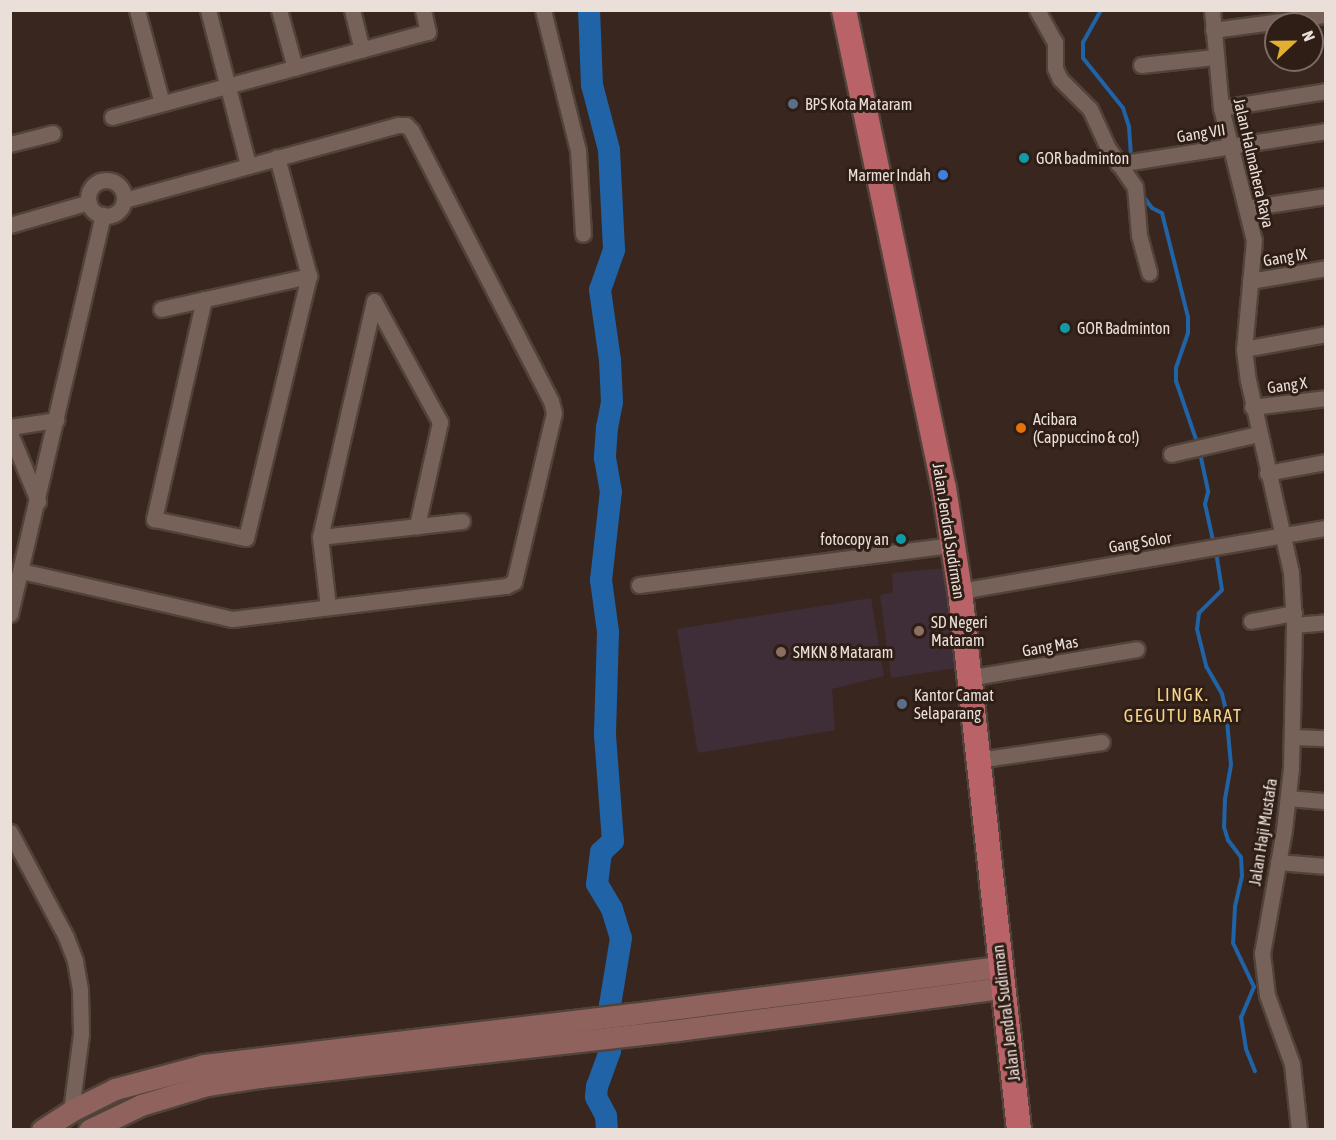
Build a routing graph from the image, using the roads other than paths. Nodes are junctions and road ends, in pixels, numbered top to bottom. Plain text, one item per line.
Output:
1 (137, 10) edge
2 (208, 10) edge
3 (279, 10) edge
4 (352, 10) edge
5 (423, 10) edge
6 (543, 10) edge
7 (844, 10) edge
8 (1037, 10) edge
9 (1212, 10) edge
10 (1326, 15) edge
11 (1213, 30) junction
12 (362, 50) junction
13 (1215, 57) junction
14 (1141, 65) dead end
15 (295, 68) junction
16 (228, 86) junction
17 (1326, 91) edge
18 (162, 103) junction
19 (1221, 108) junction
20 (112, 117) dead end
21 (1326, 131) edge
22 (53, 133) dead end
23 (10, 144) edge
24 (1231, 147) junction
25 (277, 157) junction
26 (1127, 163) junction
27 (248, 165) junction
28 (1326, 196) edge
29 (124, 200) junction
30 (89, 202) junction
31 (1247, 208) junction
32 (103, 215) junction
33 (10, 225) edge
34 (583, 234) dead end
35 (1326, 268) edge
36 (1149, 273) dead end
37 (309, 276) junction
38 (1250, 281) junction
39 (204, 299) junction
40 (162, 309) dead end
41 (1326, 334) edge
42 (1244, 349) junction
43 (1326, 398) edge
44 (1252, 407) junction
45 (56, 420) junction
46 (10, 427) edge
47 (10, 433) edge
48 (1258, 434) junction
49 (1171, 454) dead end
50 (1326, 462) edge
51 (1267, 473) junction
52 (38, 501) junction
53 (462, 521) dead end
54 (417, 526) junction
55 (1326, 528) edge
56 (1282, 534) junction
57 (320, 537) junction
58 (952, 545) junction
59 (21, 571) junction
60 (639, 585) dead end
61 (960, 591) junction
62 (328, 608) junction
63 (10, 614) edge
64 (1294, 619) junction
65 (1251, 621) dead end
66 (1326, 622) edge
67 (1137, 649) dead end
68 (968, 678) junction
69 (1292, 737) junction
70 (1326, 738) edge
71 (1102, 742) dead end
72 (977, 760) junction
73 (1288, 798) junction
74 (1326, 801) edge
75 (10, 832) edge
76 (1278, 862) junction
77 (1326, 866) edge
78 (1001, 977) junction
79 (584, 1030) junction
80 (71, 1111) junction
81 (42, 1130) edge
82 (89, 1130) edge
83 (1019, 1130) edge
84 (1299, 1130) edge

1 - 18 street
2 - 16 street
3 - 15 street
4 - 12 street
5 - 12 street
6 - 34 street
7 - 58 highway, Jalan Jendral Sudirman
8 - 26 street
9 - 11 street, Jalan Halmahera Raya
10 - 11 street
11 - 13 street, Jalan Halmahera Raya
12 - 15 street
13 - 14 street
13 - 19 street, Jalan Halmahera Raya
15 - 16 street
16 - 18 street
16 - 27 street
17 - 19 street
18 - 20 street
19 - 24 street, Jalan Halmahera Raya
21 - 24 street, Gang VII
22 - 23 street
24 - 26 street, Gang VII
24 - 31 street, Jalan Halmahera Raya
25 - 27 street
25 - 37 street
25 - 62 street
26 - 36 street
27 - 29 street
28 - 31 street
29 - 30 street
29 - 32 street
30 - 32 street
30 - 33 street
31 - 38 street, Jalan Halmahera Raya
32 - 45 street
35 - 38 street, Gang IX
37 - 39 street
37 - 39 street
38 - 42 street, Jalan Halmahera Raya
39 - 40 street
41 - 42 street
42 - 44 street, Jalan Halmahera Raya
43 - 44 street, Gang X
44 - 48 street, Jalan Halmahera Raya
45 - 46 street
45 - 52 street
47 - 52 street
48 - 49 street
48 - 51 street, Jalan Halmahera Raya
50 - 51 street
51 - 56 street, Jalan Halmahera Raya
52 - 59 street
53 - 54 street
54 - 57 street
54 - 57 street
55 - 56 street, Gang Solor
56 - 61 street, Gang Solor
56 - 64 street, Jalan Haji Mustafa
57 - 62 street
58 - 60 street
58 - 61 highway, Jalan Jendral Sudirman
59 - 62 street
59 - 63 street
61 - 68 highway, Jalan Jendral Sudirman
64 - 65 street
64 - 66 street
64 - 69 street, Jalan Haji Mustafa
67 - 68 street, Gang Mas
68 - 72 highway, Jalan Jendral Sudirman
69 - 70 street
69 - 73 street, Jalan Haji Mustafa
71 - 72 street
72 - 78 highway, Jalan Jendral Sudirman
73 - 74 street
73 - 76 street, Jalan Haji Mustafa
75 - 80 street
76 - 77 street
76 - 84 street, Jalan Haji Mustafa
78 - 79 main road
78 - 83 highway, Jalan Jendral Sudirman
79 - 80 main road
79 - 82 main road
80 - 81 main road

